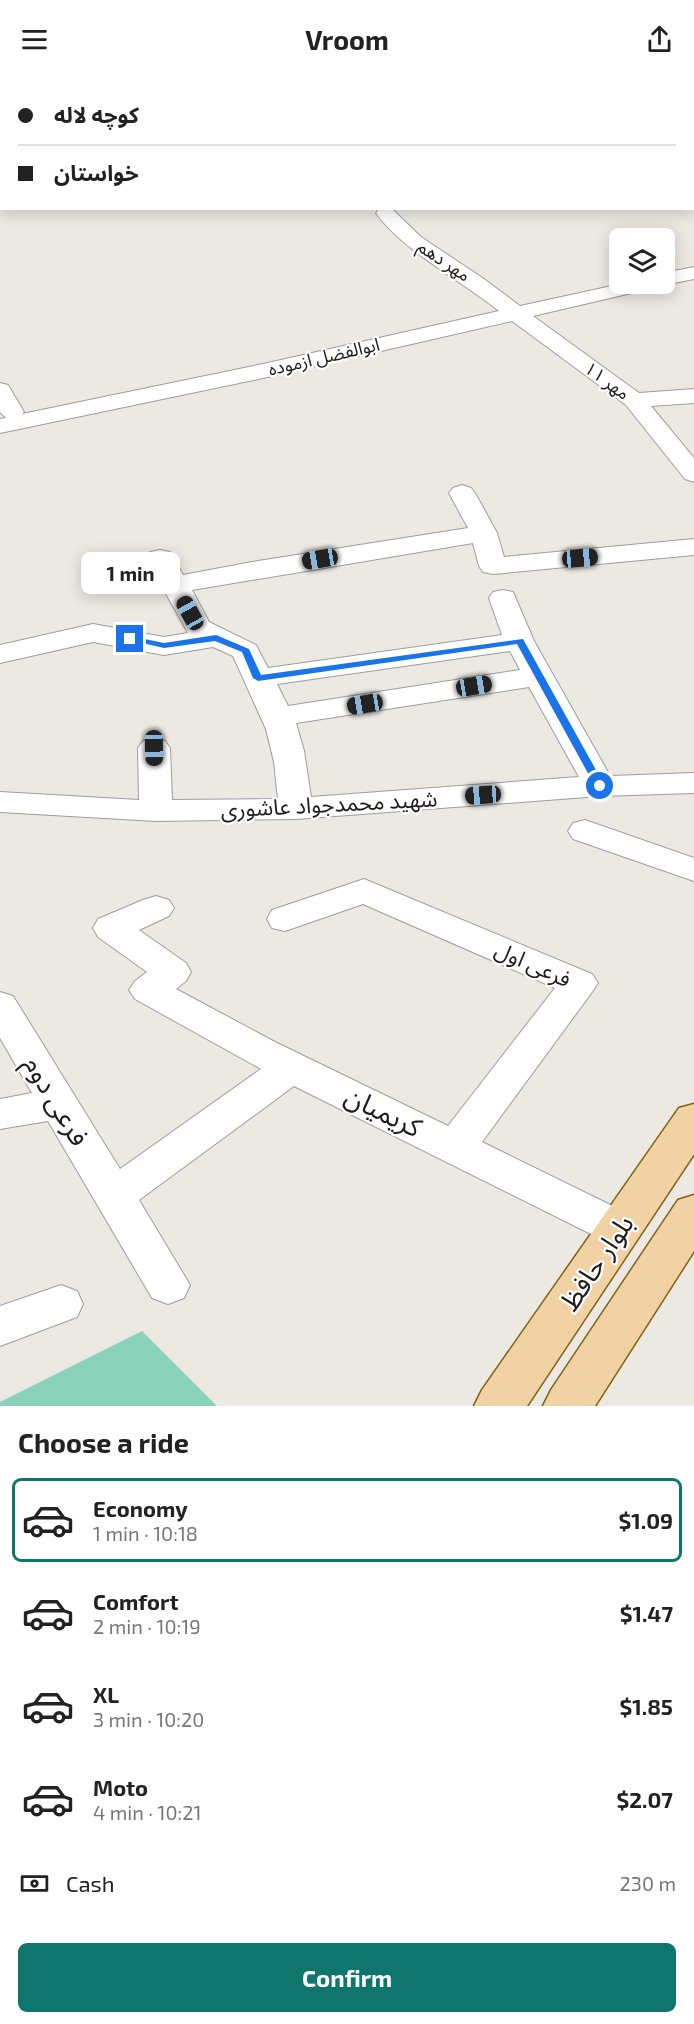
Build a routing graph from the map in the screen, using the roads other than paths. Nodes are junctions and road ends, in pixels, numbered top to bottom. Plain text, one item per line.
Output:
1 (386, 213) dead end
2 (694, 262) edge
3 (675, 266) edge
4 (694, 273) edge
5 (675, 277) edge
6 (609, 281) edge
7 (609, 291) edge
8 (511, 309) junction
9 (0, 390) edge
10 (694, 396) edge
11 (634, 400) junction
12 (4, 417) edge
13 (694, 474) edge
14 (462, 493) dead end
15 (484, 533) junction
16 (694, 547) edge
17 (160, 558) dead end
18 (175, 585) junction
19 (502, 598) dead end
20 (216, 638) junction
21 (519, 641) junction
22 (0, 654) edge
23 (540, 676) junction
24 (258, 678) junction
25 (278, 717) junction
26 (154, 748) dead end
27 (694, 783) edge
28 (600, 786) junction
29 (0, 802) edge
30 (296, 809) junction
31 (156, 811) junction
32 (585, 831) dead end
33 (694, 870) edge
34 (156, 908) dead end
35 (285, 919) dead end
36 (0, 1006) edge
37 (292, 1067) junction
38 (57, 1104) junction
39 (0, 1114) edge
40 (694, 1120) edge
41 (455, 1147) junction
42 (114, 1196) junction
43 (694, 1213) edge
44 (620, 1229) junction
45 (168, 1285) dead end
46 (61, 1304) dead end
47 (0, 1326) edge
48 (499, 1406) edge
49 (568, 1406) edge

1 - 8 street, مهر دهم
2 - 3 street
4 - 5 street
6 - 8 street, ابوالفضل ازموده
7 - 8 street, ابوالفضل ازموده
8 - 11 street, مهر ۱۱
8 - 12 street, ابوالفضل ازموده
9 - 12 street
10 - 11 street
11 - 13 street, مهر ۱۱
14 - 15 street
15 - 16 street
15 - 18 street
17 - 18 street
18 - 20 street
19 - 21 street
20 - 22 street
20 - 24 street
21 - 23 street
21 - 24 street
23 - 25 street
23 - 28 street
24 - 25 street
25 - 30 street
26 - 31 street
27 - 28 street, شهید محمدجواد عاشوری
28 - 30 street, شهید محمدجواد عاشوری
29 - 31 street, شهید محمدجواد عاشوری
30 - 31 street, شهید محمدجواد عاشوری
32 - 33 street
34 - 37 street, کریمیان
35 - 41 street, فرعی اول
36 - 38 street, فرعی دوم
37 - 41 street, کریمیان
37 - 42 street
38 - 39 street
38 - 42 street, فرعی دوم
40 - 44 main road, بلوار حافظ
41 - 44 street, کریمیان
42 - 45 street, فرعی دوم
43 - 49 main road
44 - 48 main road, بلوار حافظ
46 - 47 street

